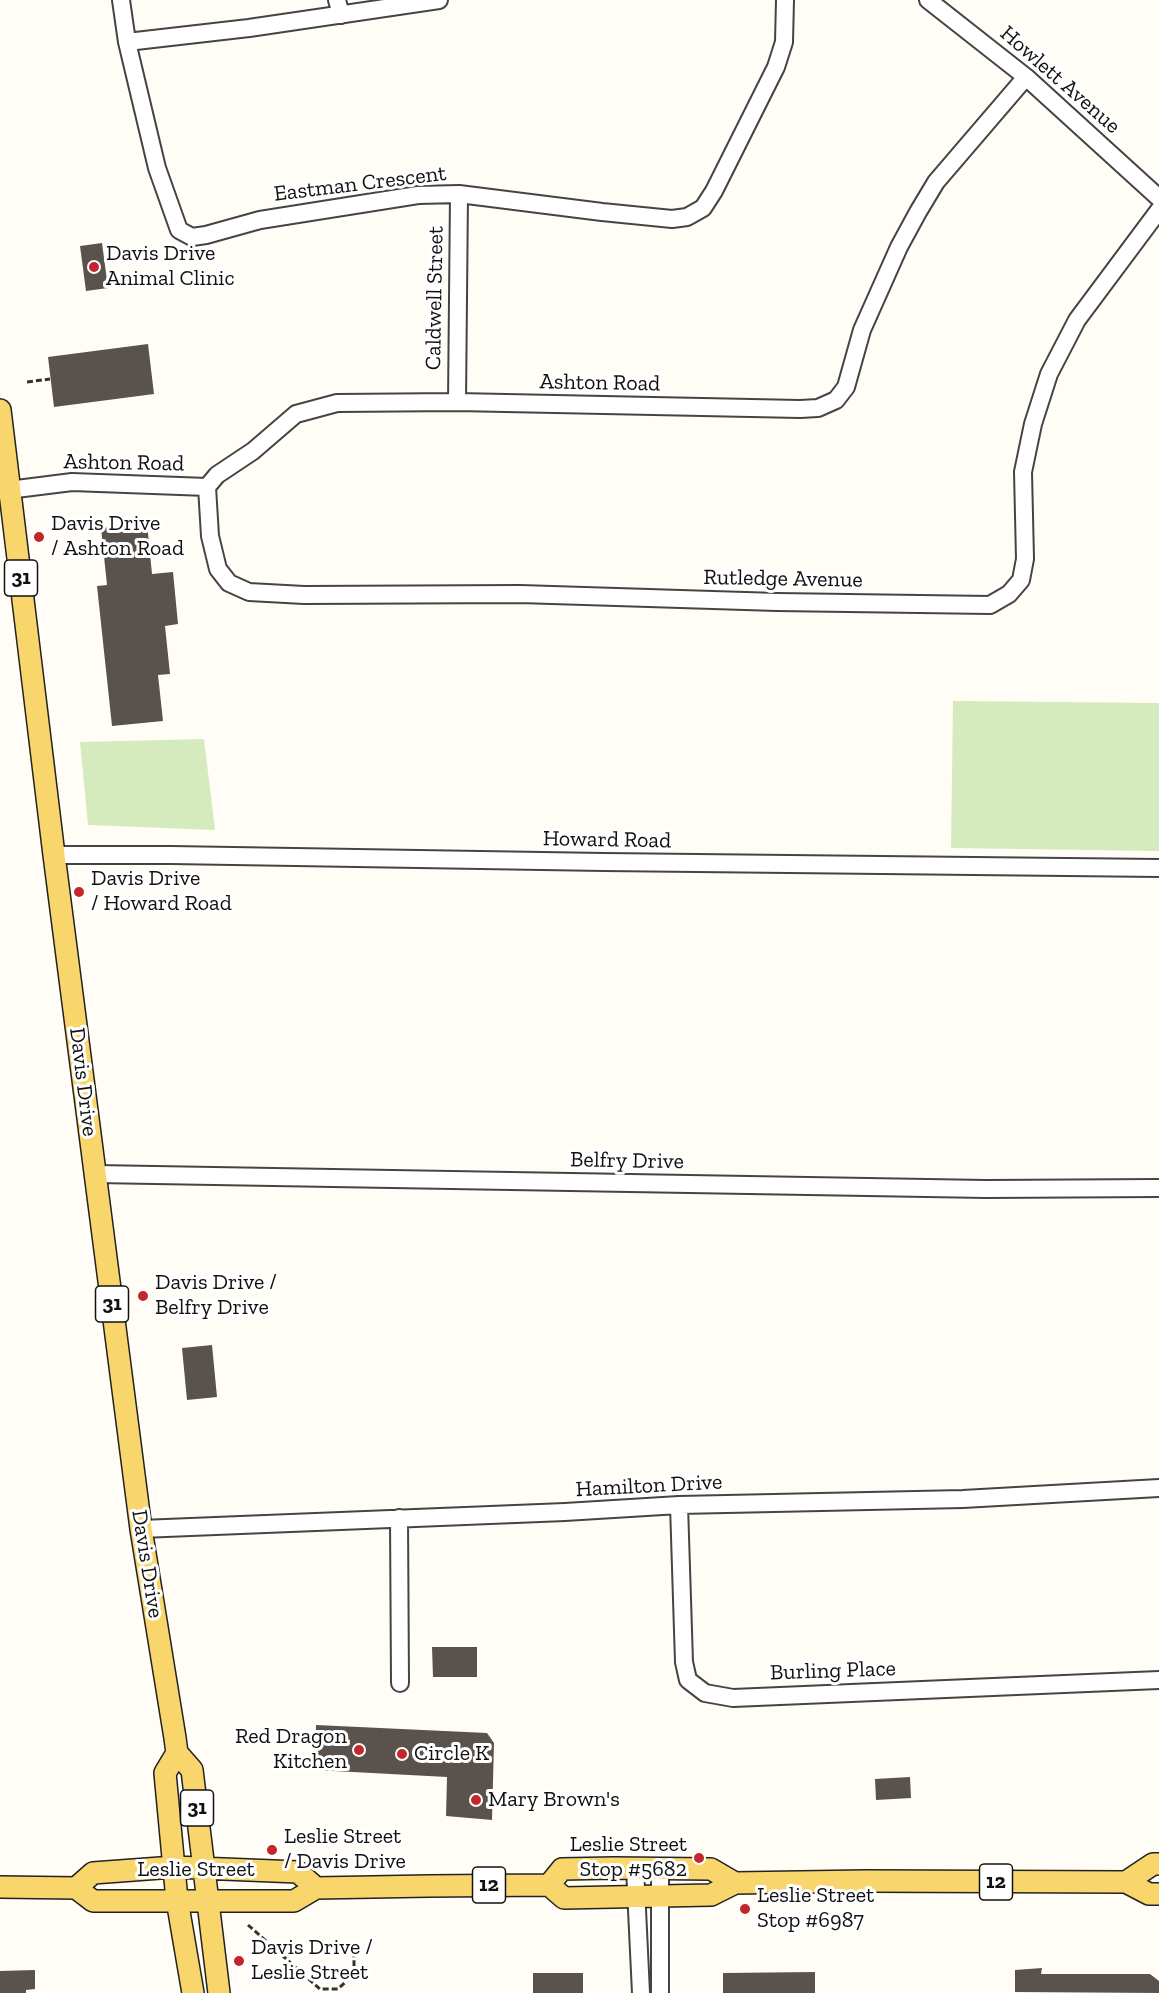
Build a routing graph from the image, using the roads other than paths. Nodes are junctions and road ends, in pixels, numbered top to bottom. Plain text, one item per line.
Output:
1 (121, 0) edge
2 (440, 0) edge
3 (785, 0) edge
4 (928, 0) edge
5 (339, 7) edge
6 (127, 42) junction
7 (1026, 77) junction
8 (459, 194) junction
9 (1159, 198) edge
10 (1159, 210) edge
11 (457, 402) junction
12 (0, 410) edge
13 (207, 488) junction
14 (5, 490) edge
15 (54, 855) junction
16 (1159, 868) edge
17 (95, 1174) junction
18 (1159, 1188) edge
19 (1159, 1488) edge
20 (679, 1505) junction
21 (399, 1518) junction
22 (141, 1528) junction
23 (1159, 1680) edge
24 (400, 1683) dead end
25 (177, 1753) junction
26 (1159, 1864) edge
27 (174, 1867) junction
28 (205, 1868) junction
29 (635, 1868) junction
30 (660, 1868) junction
31 (1126, 1882) junction
32 (735, 1883) junction
33 (549, 1885) junction
34 (0, 1887) edge
35 (316, 1887) junction
36 (76, 1888) junction
37 (1159, 1894) edge
38 (637, 1895) junction
39 (660, 1896) junction
40 (177, 1900) junction
41 (209, 1900) junction
42 (193, 1993) edge
43 (219, 1993) edge
44 (641, 1993) edge
45 (660, 1993) edge

1 - 6 street, Eastman Crescent
2 - 5 street
3 - 8 street, Eastman Crescent
4 - 7 street, Howlett Avenue
5 - 6 street
6 - 8 street, Eastman Crescent
7 - 9 street, Howlett Avenue
7 - 11 street, Ashton Road
8 - 11 street, Caldwell Street
10 - 13 street, Rutledge Avenue
11 - 13 street, Ashton Road
12 - 14 main road, Davis Drive / 31
13 - 14 street, Ashton Road
14 - 15 main road, Davis Drive / 31
15 - 16 street, Howard Road
15 - 17 main road, Davis Drive / 31
17 - 18 street, Belfry Drive
17 - 22 main road, Davis Drive / 31
19 - 20 street, Hamilton Drive
20 - 21 street, Hamilton Drive
20 - 23 street, Burling Place
21 - 22 street, Hamilton Drive
21 - 24 street
22 - 25 main road, Davis Drive / 31
25 - 27 main road, 31
25 - 28 main road, Davis Drive / 31
26 - 31 main road
27 - 28 main road, Leslie Street
27 - 36 main road, Leslie Street
27 - 40 main road, 31
28 - 35 main road, Leslie Street
28 - 41 main road, Davis Drive / 31
29 - 30 main road, Leslie Street / 12
29 - 33 main road, Leslie Street / 12
29 - 38 street
30 - 32 main road, Leslie Street / 12
30 - 39 street
31 - 32 main road, Leslie Street / 12
31 - 37 main road, Leslie Street / 12
32 - 39 main road, Leslie Street / 12
33 - 35 main road, Leslie Street / 12
33 - 38 main road, Leslie Street / 12
34 - 36 main road, Leslie Street / 12
35 - 41 main road, Leslie Street / 12
36 - 40 main road, Leslie Street / 12
38 - 39 main road, Leslie Street / 12
38 - 44 street
39 - 45 street
40 - 41 main road, Leslie Street / 12
40 - 42 main road, 31
41 - 43 main road, Davis Drive / 31

